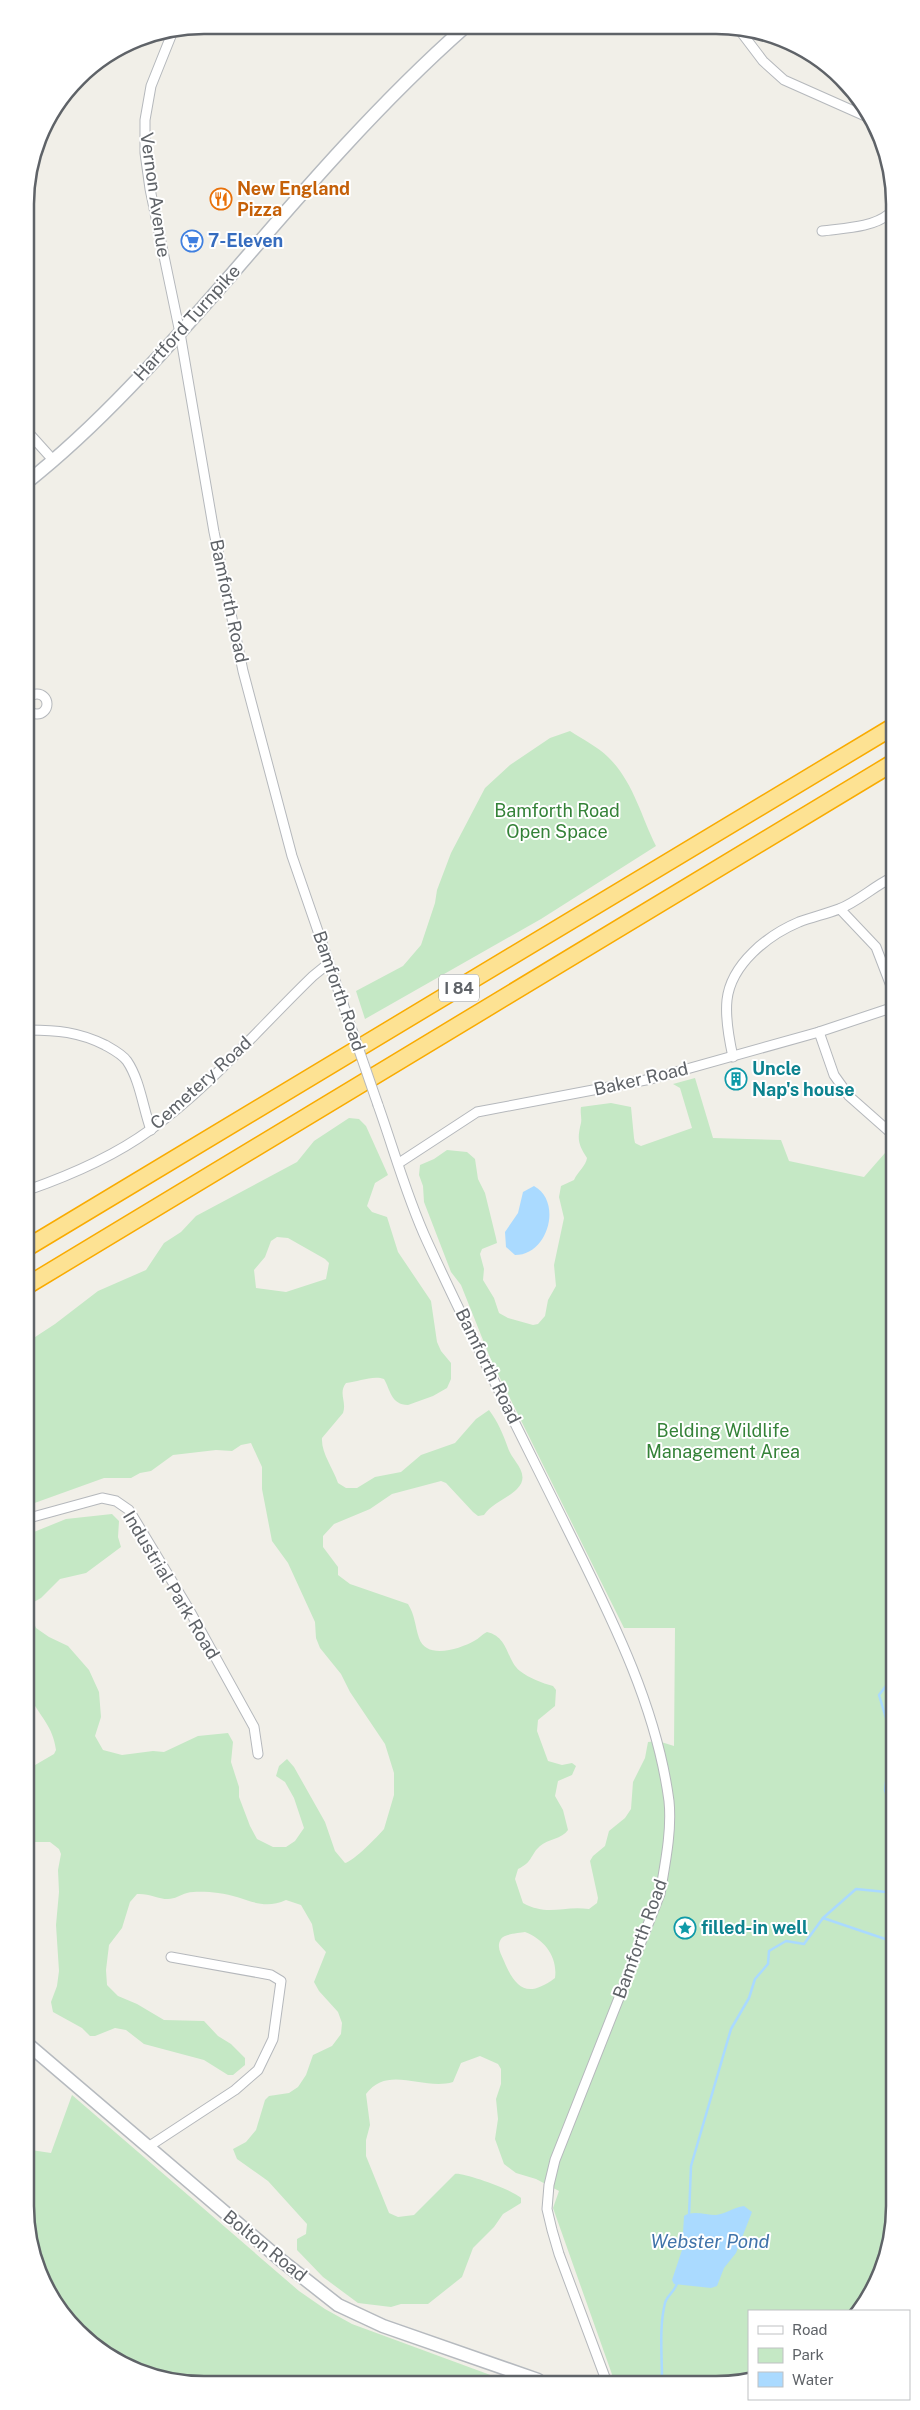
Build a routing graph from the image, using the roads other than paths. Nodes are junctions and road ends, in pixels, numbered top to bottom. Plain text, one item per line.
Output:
1 (457, 34) edge
2 (744, 36) edge
3 (171, 37) edge
4 (860, 114) edge
5 (886, 216) edge
6 (822, 231) dead end
7 (180, 333) junction
8 (34, 439) edge
9 (54, 461) junction
10 (34, 477) edge
11 (886, 730) edge
12 (886, 767) edge
13 (886, 881) edge
14 (840, 909) junction
15 (329, 963) junction
16 (886, 973) edge
17 (886, 1010) edge
18 (34, 1030) edge
19 (818, 1032) junction
20 (733, 1056) junction
21 (886, 1129) edge
22 (150, 1130) junction
23 (399, 1163) junction
24 (34, 1188) edge
25 (34, 1243) edge
26 (34, 1281) edge
27 (34, 1517) edge
28 (258, 1754) dead end
29 (170, 1958) dead end
30 (34, 2049) edge
31 (148, 2147) junction
32 (527, 2376) edge
33 (605, 2376) edge

1 - 7 main road, Hartford Turnpike
2 - 4 street
3 - 7 street, Vernon Avenue
5 - 6 street
7 - 9 main road, Hartford Turnpike
7 - 15 street, Bamforth Road
8 - 9 street
9 - 10 main road, Hartford Turnpike
11 - 25 highway, I 84
12 - 26 highway, I 84
13 - 14 street
14 - 16 street
14 - 20 street
15 - 22 street, Cemetery Road
15 - 23 street, Bamforth Road, bridge
17 - 19 street, Baker Road
18 - 22 street
19 - 20 street, Baker Road
19 - 21 street
20 - 23 street, Baker Road
22 - 24 street, Cemetery Road
23 - 33 street, Bamforth Road
27 - 28 street, Industrial Park Road
29 - 31 street
30 - 31 main road, Bolton Road
31 - 32 main road, Bolton Road

